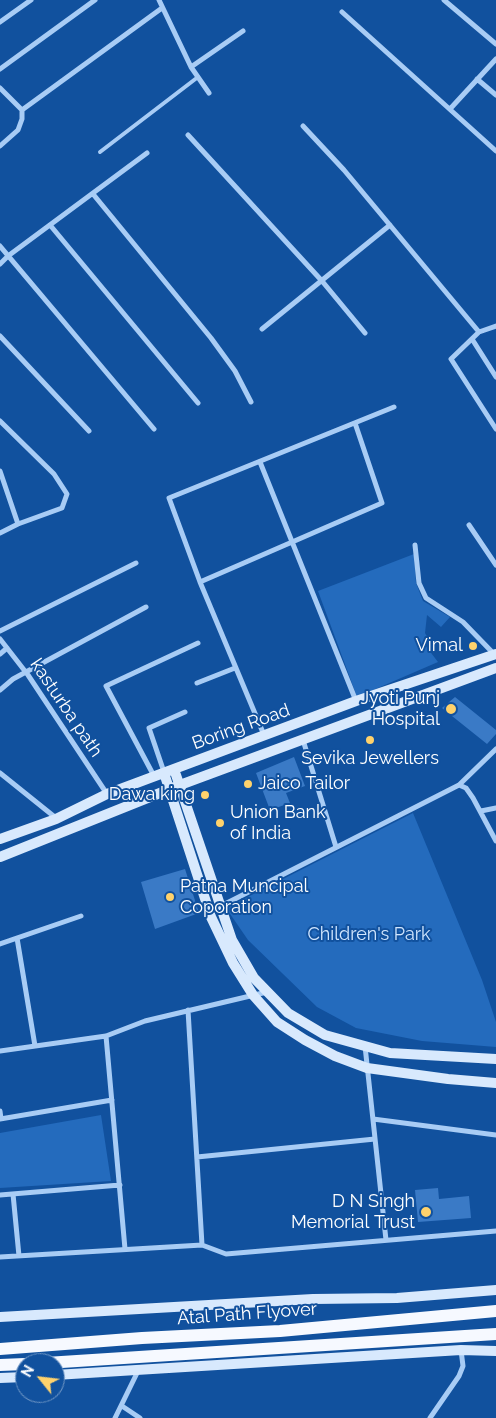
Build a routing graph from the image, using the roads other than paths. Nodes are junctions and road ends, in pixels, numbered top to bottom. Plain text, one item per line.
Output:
1 (30, 0) edge
2 (95, 0) edge
3 (159, 0) edge
4 (444, 0) edge
5 (162, 8) junction
6 (342, 12) dead end
7 (0, 22) edge
8 (243, 31) dead end
9 (496, 44) edge
10 (496, 59) edge
11 (191, 67) junction
12 (0, 69) edge
13 (198, 77) junction
14 (477, 79) junction
15 (0, 88) edge
16 (209, 93) dead end
17 (496, 95) edge
18 (450, 109) junction
19 (22, 110) junction
20 (303, 126) dead end
21 (188, 134) dead end
22 (0, 146) edge
23 (496, 151) edge
24 (100, 152) dead end
25 (146, 153) dead end
26 (93, 194) junction
27 (50, 225) junction
28 (390, 225) junction
29 (0, 246) edge
30 (8, 256) junction
31 (0, 264) edge
32 (322, 281) junction
33 (496, 326) edge
34 (262, 329) dead end
35 (479, 332) junction
36 (365, 334) dead end
37 (0, 336) edge
38 (472, 338) junction
39 (496, 376) edge
40 (251, 402) dead end
41 (198, 403) dead end
42 (394, 407) dead end
43 (0, 421) edge
44 (356, 423) junction
45 (154, 429) dead end
46 (496, 429) edge
47 (89, 431) dead end
48 (260, 462) junction
49 (0, 471) edge
50 (18, 524) junction
51 (469, 525) dead end
52 (0, 533) edge
53 (293, 542) junction
54 (415, 545) dead end
55 (136, 563) dead end
56 (496, 565) edge
57 (200, 582) junction
58 (146, 607) dead end
59 (0, 631) edge
60 (0, 639) edge
61 (198, 643) dead end
62 (7, 648) junction
63 (0, 654) edge
64 (495, 656) edge
65 (235, 668) junction
66 (496, 668) edge
67 (26, 672) junction
68 (197, 683) dead end
69 (0, 690) edge
70 (356, 700) junction
71 (185, 712) dead end
72 (264, 736) junction
73 (303, 740) junction
74 (496, 749) edge
75 (0, 773) edge
76 (164, 773) junction
77 (459, 784) junction
78 (180, 785) junction
79 (168, 790) junction
80 (107, 794) junction
81 (496, 808) edge
82 (481, 811) junction
83 (56, 819) junction
84 (0, 839) edge
85 (496, 840) edge
86 (336, 847) junction
87 (0, 857) edge
88 (220, 906) junction
89 (81, 916) dead end
90 (17, 938) junction
91 (0, 944) edge
92 (267, 992) junction
93 (253, 995) junction
94 (188, 1010) junction
95 (106, 1036) junction
96 (35, 1046) junction
97 (365, 1046) junction
98 (0, 1051) edge
99 (496, 1059) edge
100 (367, 1068) junction
101 (496, 1083) edge
102 (112, 1100) junction
103 (0, 1112) edge
104 (1, 1119) edge
105 (373, 1119) junction
106 (496, 1135) edge
107 (375, 1140) junction
108 (197, 1156) junction
109 (120, 1185) junction
110 (13, 1194) junction
111 (0, 1195) edge
112 (496, 1231) edge
113 (386, 1240) junction
114 (202, 1245) junction
115 (125, 1250) junction
116 (18, 1256) junction
117 (0, 1257) edge
118 (496, 1290) edge
119 (496, 1311) edge
120 (0, 1317) edge
121 (496, 1334) edge
122 (0, 1349) edge
123 (461, 1350) junction
124 (496, 1351) edge
125 (65, 1362) edge
126 (15, 1364) edge
127 (0, 1365) edge
128 (139, 1369) junction
129 (65, 1374) edge
130 (15, 1377) edge
131 (0, 1378) edge
132 (122, 1406) junction
133 (115, 1418) edge
134 (140, 1418) edge
135 (430, 1418) edge

1 - 7 street
2 - 12 street
3 - 5 street
4 - 9 street
5 - 11 street
5 - 19 street
6 - 18 street
8 - 11 street
10 - 14 street
11 - 13 street
13 - 16 street
13 - 24 lane
14 - 17 street
14 - 18 street
15 - 19 street
18 - 23 street
19 - 22 street
20 - 28 street
21 - 32 street
25 - 26 street
26 - 27 street
26 - 40 street
27 - 30 street
27 - 41 street
28 - 32 street
28 - 35 street
29 - 30 street
30 - 31 street
30 - 45 street
32 - 34 street
32 - 36 street
33 - 35 street
35 - 38 street
37 - 47 street
38 - 39 street
38 - 46 street
42 - 44 street
43 - 50 street
44 - 48 street
44 - 53 street
48 - 53 street
48 - 57 street
49 - 50 street
50 - 52 street
51 - 56 street
53 - 57 street
53 - 70 street
54 - 64 street
55 - 59 street
57 - 65 street
58 - 67 street
60 - 62 street, kasturba path
61 - 76 street
62 - 63 street
62 - 67 street, kasturba path
64 - 70 street, Boring Road
65 - 68 street
65 - 72 street
66 - 73 street
67 - 69 street
67 - 80 street, kasturba path
70 - 72 street, Boring Road
71 - 76 street
72 - 76 street, Boring Road
73 - 78 street
73 - 86 street
74 - 77 street
75 - 83 street
76 - 78 street
76 - 79 street
76 - 80 street, Boring Road
77 - 82 street
77 - 86 street
78 - 79 street
78 - 88 street
79 - 87 street
79 - 93 street
80 - 83 street, Boring Road
81 - 82 street
82 - 85 street
83 - 84 street, Boring Road
86 - 88 street
88 - 92 street
89 - 90 street
90 - 91 street
90 - 96 street
92 - 93 street
92 - 97 street
93 - 94 street
93 - 100 street
94 - 95 street
94 - 108 street
95 - 96 street
95 - 102 street
96 - 98 street
97 - 99 street
97 - 100 street
100 - 101 street
100 - 105 street
102 - 104 street
102 - 109 street
103 - 104 street
105 - 106 street
105 - 107 street
107 - 108 street
107 - 113 street
108 - 114 street
109 - 110 street
109 - 115 street
110 - 111 street
110 - 116 street
112 - 113 street
113 - 114 street
114 - 115 street
115 - 116 street
116 - 117 street
118 - 120 street
119 - 122 main road, Atal Path Flyover
121 - 125 main road, Atal Path Flyover
123 - 124 street
123 - 128 street
123 - 135 street
126 - 127 main road
128 - 129 street
128 - 132 street
130 - 131 street
132 - 133 street
132 - 134 street

